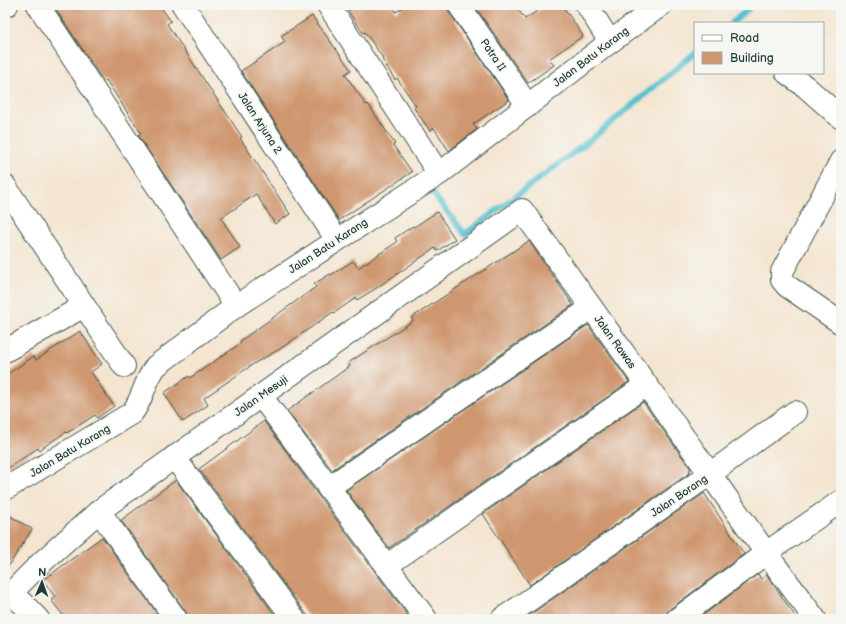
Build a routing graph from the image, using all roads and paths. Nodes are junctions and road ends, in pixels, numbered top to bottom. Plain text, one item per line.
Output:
1 (38, 5) edge
2 (183, 5) edge
3 (328, 5) edge
4 (459, 5) edge
5 (587, 5) edge
6 (661, 5) edge
7 (610, 42) junction
8 (788, 74) edge
9 (528, 106) junction
10 (841, 118) edge
11 (841, 160) edge
12 (439, 174) junction
13 (5, 186) edge
14 (522, 210) joint
15 (338, 240) junction
16 (84, 306) junction
17 (236, 306) junction
18 (591, 308) junction
19 (841, 323) edge
20 (5, 351) edge
21 (124, 366) dead end
22 (646, 385) junction
23 (261, 396) junction
24 (795, 412) dead end
25 (174, 457) junction
26 (710, 474) junction
27 (328, 488) junction
28 (5, 489) edge
29 (841, 501) edge
30 (99, 511) junction
31 (766, 553) junction
32 (386, 566) junction
33 (8, 592) edge
34 (38, 619) edge
35 (176, 619) edge
36 (294, 619) edge
37 (426, 619) edge
38 (502, 619) edge
39 (677, 619) edge
40 (815, 619) edge

1 - 17 street
2 - 15 street, Jalan Arjuna 2
3 - 12 street
4 - 9 street, Patra II
5 - 7 street
6 - 7 street, Jalan Batu Karang
7 - 9 street, Jalan Batu Karang
8 - 10 street
9 - 12 street, Jalan Batu Karang
11 - 19 street
12 - 15 street, Jalan Batu Karang
13 - 16 street
14 - 18 street, Jalan Rawas
14 - 23 street, Jalan Mesuji
15 - 17 street, Jalan Batu Karang
16 - 20 street
16 - 21 street
17 - 28 street, Jalan Batu Karang
18 - 22 street, Jalan Rawas
18 - 27 street
22 - 26 street, Jalan Rawas
22 - 32 street
23 - 25 street, Jalan Mesuji
23 - 27 street
24 - 26 street
25 - 30 street, Jalan Mesuji
25 - 36 street
26 - 31 street, Jalan Borang
26 - 38 street, Jalan Borang
27 - 32 street
29 - 31 street
30 - 33 street, Jalan Mesuji
30 - 35 street
31 - 39 street
31 - 40 street, Jalan Borang
32 - 37 street
33 - 34 street

